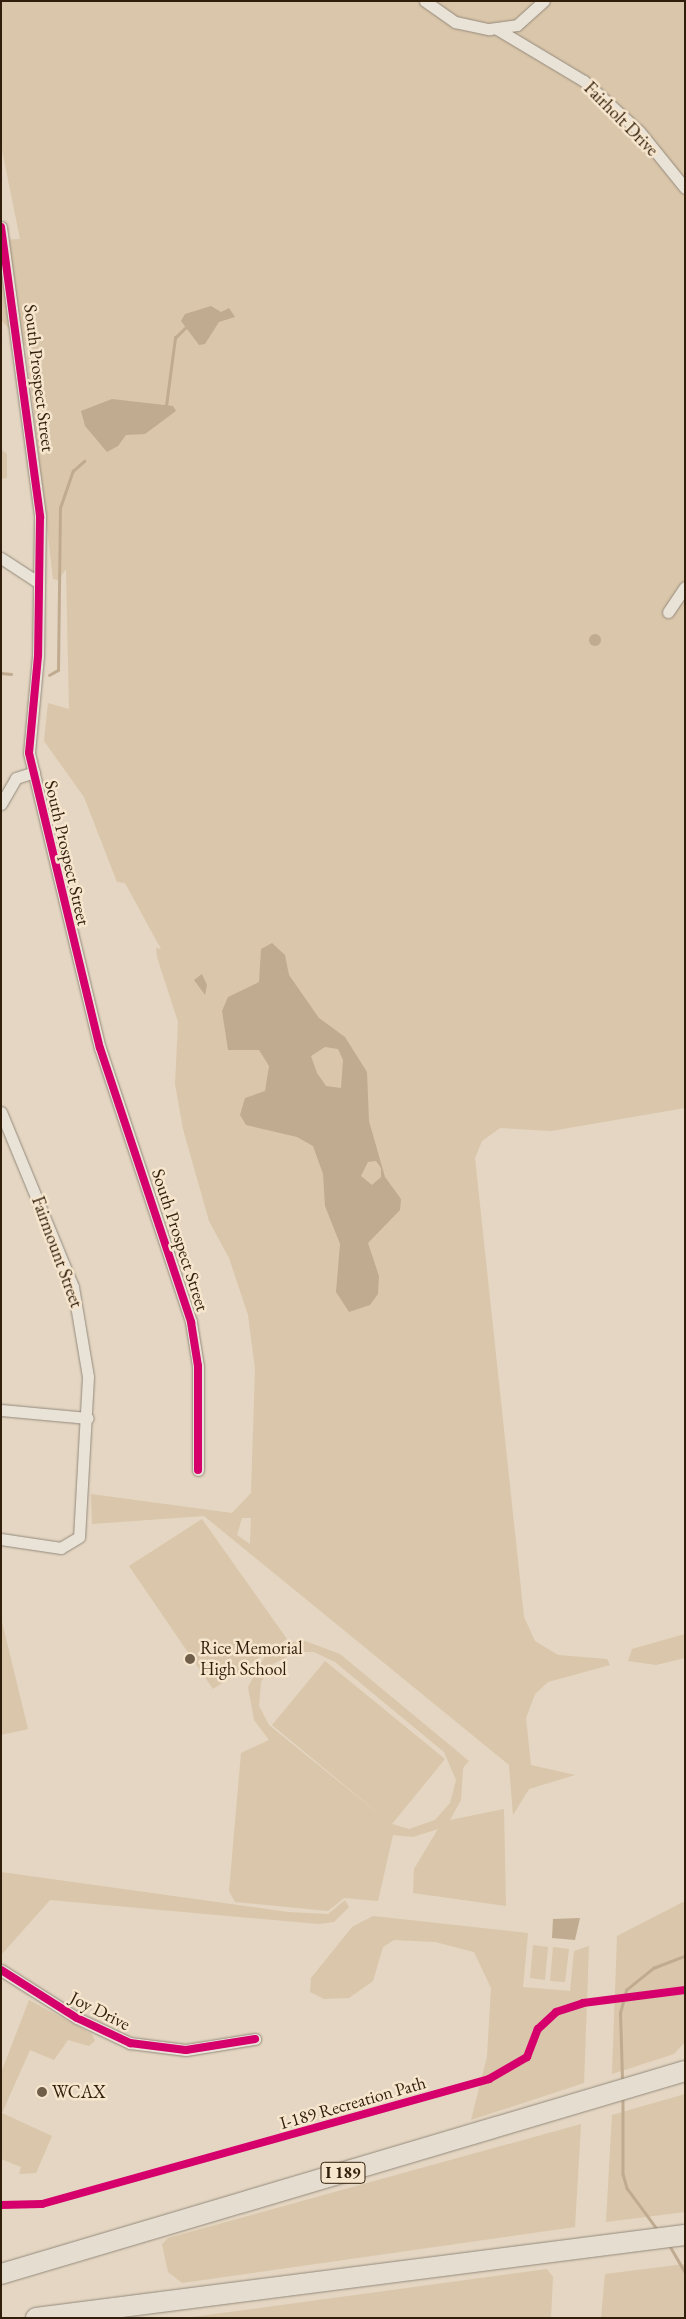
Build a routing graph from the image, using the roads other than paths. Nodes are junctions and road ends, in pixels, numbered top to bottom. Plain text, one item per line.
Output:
1 (425, 1) edge
2 (544, 1) edge
3 (497, 29) junction
4 (685, 188) edge
5 (1, 227) edge
6 (1, 558) edge
7 (39, 583) junction
8 (685, 587) edge
9 (668, 612) dead end
10 (34, 772) junction
11 (1, 804) edge
12 (1, 1112) edge
13 (1, 1410) edge
14 (88, 1418) junction
15 (198, 1470) dead end
16 (1, 1540) edge
17 (1, 1970) edge
18 (255, 2040) dead end
19 (685, 2071) edge
20 (685, 2235) edge
21 (1, 2274) edge
22 (36, 2318) edge

1 - 3 street
2 - 3 street
3 - 4 street, Fairholt Drive
5 - 7 street, South Prospect Street
6 - 7 street
7 - 10 street, South Prospect Street
8 - 9 street
10 - 11 street
10 - 15 street, South Prospect Street
12 - 14 street, Fairmount Street
13 - 14 street
14 - 16 street, Fairmount Street
17 - 18 street, Joy Drive
19 - 21 highway, I 189
20 - 22 highway

